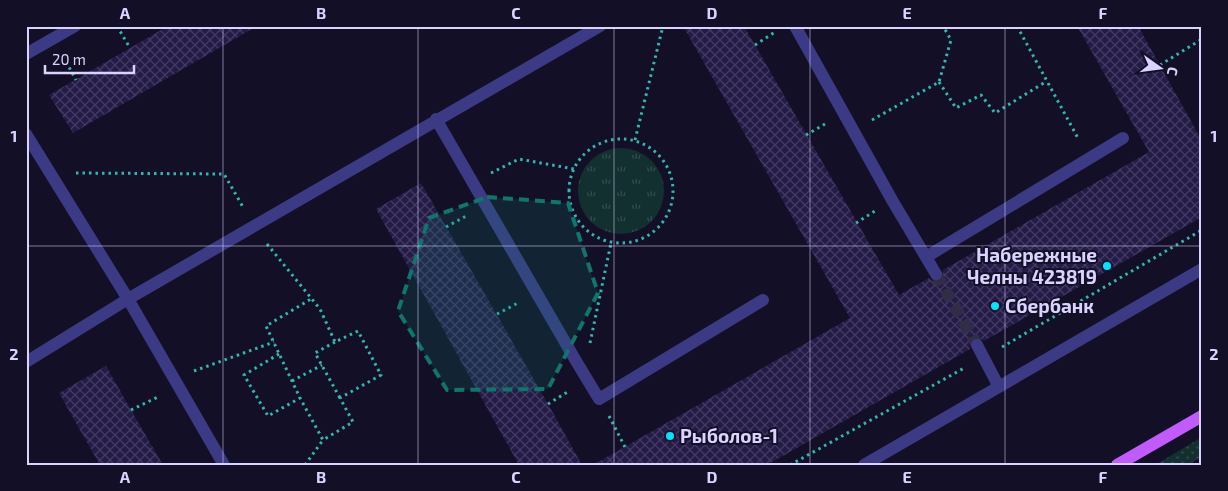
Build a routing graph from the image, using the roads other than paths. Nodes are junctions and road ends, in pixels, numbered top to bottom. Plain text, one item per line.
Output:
1 (75, 26) edge
2 (600, 26) edge
3 (795, 26) edge
4 (26, 54) edge
5 (436, 120) junction
6 (27, 138) edge
7 (1123, 138) dead end
8 (926, 257) junction
9 (1202, 269) edge
10 (936, 274) tunnel mouth
11 (128, 299) junction
12 (763, 300) dead end
13 (977, 345) tunnel mouth
14 (26, 362) edge
15 (999, 386) junction
16 (1202, 416) edge
17 (224, 465) edge
18 (864, 465) edge
19 (1117, 465) edge

1 - 4 street
2 - 5 street
3 - 8 street
5 - 11 street
5 - 12 street
6 - 11 street
7 - 8 street
8 - 10 street
9 - 15 street
11 - 14 street
11 - 17 street
13 - 15 street
15 - 18 street
16 - 19 main road

